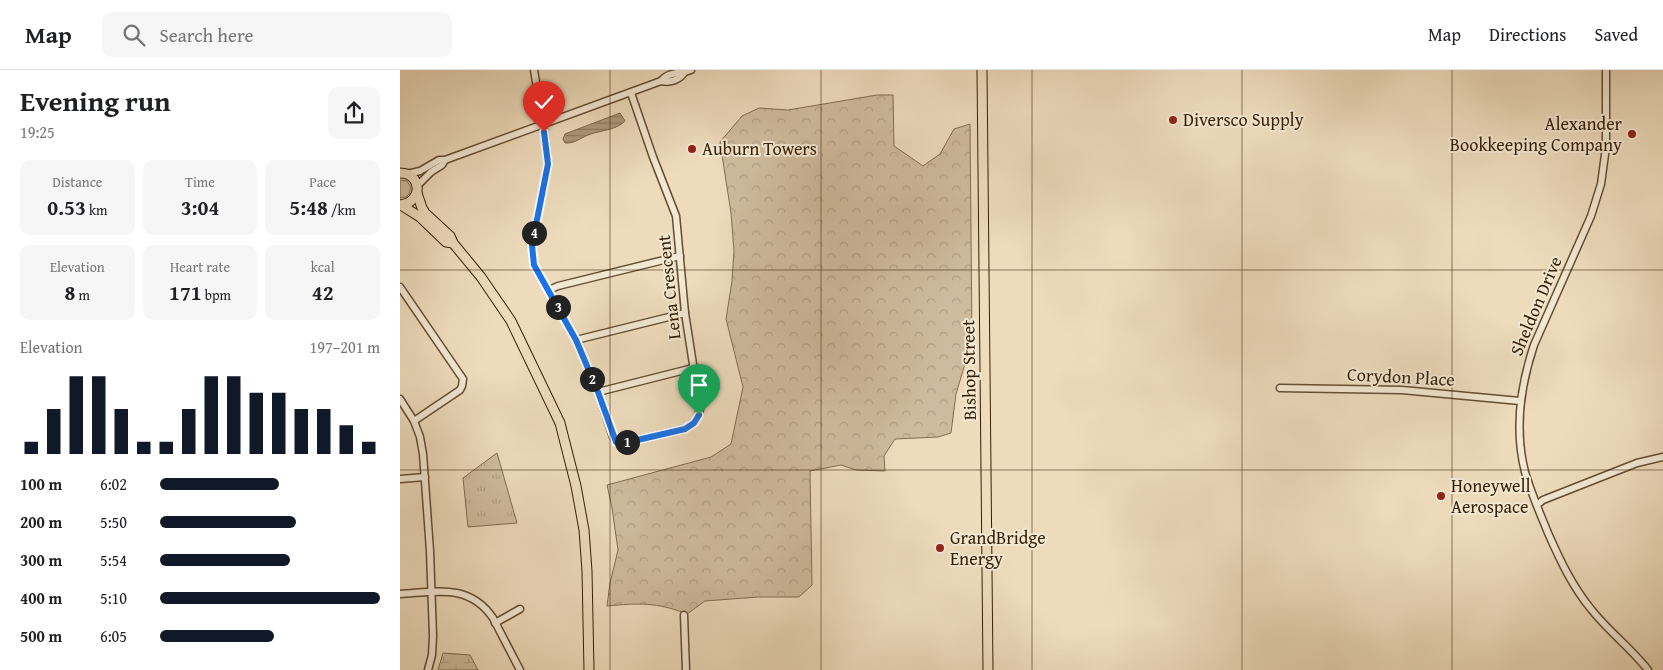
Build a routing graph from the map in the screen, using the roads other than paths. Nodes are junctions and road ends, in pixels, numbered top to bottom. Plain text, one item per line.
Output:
1 (534, 70) edge
2 (691, 70) edge
3 (982, 70) edge
4 (1606, 70) edge
5 (631, 92) junction
6 (543, 124) junction
7 (445, 160) junction
8 (403, 173) edge
9 (417, 190) junction
10 (400, 205) edge
11 (453, 243) junction
12 (680, 256) junction
13 (400, 287) edge
14 (549, 290) junction
15 (685, 313) junction
16 (576, 340) junction
17 (693, 368) junction
18 (1280, 388) dead end
19 (598, 392) junction
20 (400, 399) edge
21 (1520, 401) junction
22 (414, 421) junction
23 (1663, 457) edge
24 (425, 477) junction
25 (400, 479) edge
26 (1537, 505) junction
27 (432, 592) junction
28 (400, 594) edge
29 (520, 609) dead end
30 (684, 616) dead end
31 (496, 623) junction
32 (428, 670) edge
33 (520, 670) edge
34 (589, 670) edge
35 (686, 670) edge
36 (988, 670) edge
37 (1648, 670) edge

1 - 6 street, Lena Crescent
2 - 5 street
3 - 36 main road, Bishop Street
4 - 21 street, Sheldon Drive
5 - 6 street
5 - 12 street, Lena Crescent
6 - 7 street
6 - 14 street, Lena Crescent
7 - 8 street
7 - 9 street
8 - 9 main road
9 - 10 main road
9 - 11 main road
10 - 11 main road
11 - 34 main road
12 - 14 street
12 - 15 street, Lena Crescent
13 - 22 street
14 - 16 street, Lena Crescent
15 - 16 street
15 - 17 street, Lena Crescent
16 - 19 street, Lena Crescent
17 - 19 street
17 - 19 street, Lena Crescent
18 - 21 street, Corydon Place
20 - 22 street
21 - 26 street, Sheldon Drive
22 - 24 street
23 - 26 street
24 - 25 street
24 - 27 street
26 - 37 street, Sheldon Drive
27 - 28 street
27 - 31 street
27 - 32 street
29 - 31 street
30 - 35 street
31 - 33 street

